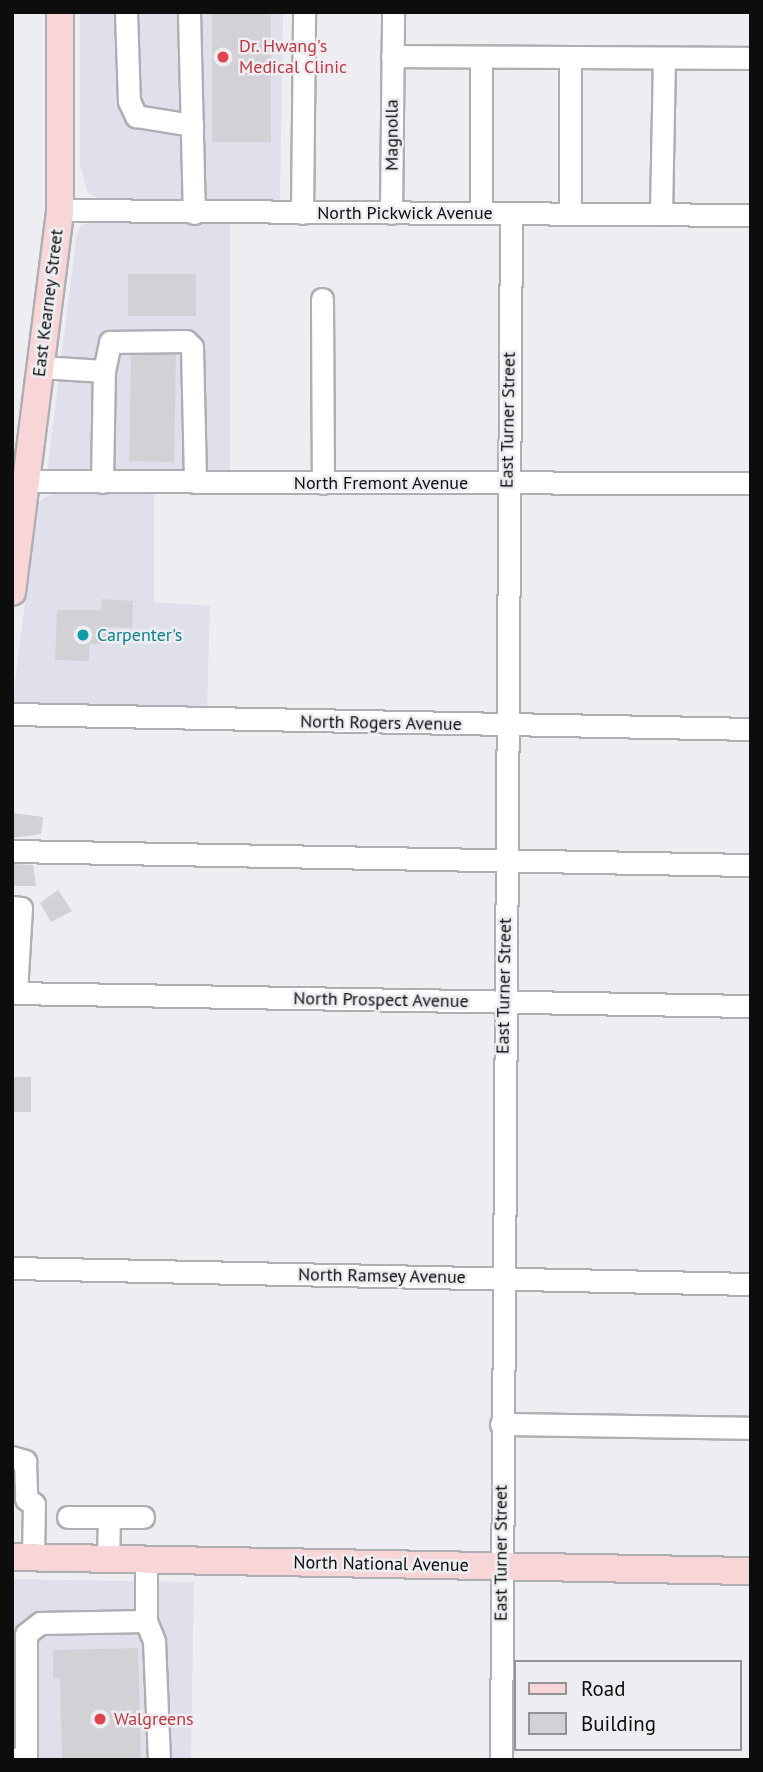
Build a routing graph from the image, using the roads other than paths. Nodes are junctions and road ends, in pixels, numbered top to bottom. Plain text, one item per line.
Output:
1 (60, 12) edge
2 (126, 12) edge
3 (189, 12) edge
4 (304, 12) edge
5 (393, 12) edge
6 (392, 56) junction
7 (481, 57) junction
8 (570, 57) junction
9 (664, 58) junction
10 (751, 58) edge
11 (192, 125) junction
12 (60, 210) junction
13 (194, 213) junction
14 (302, 213) junction
15 (391, 213) junction
16 (481, 213) junction
17 (511, 213) junction
18 (570, 214) junction
19 (660, 214) junction
20 (751, 215) edge
21 (322, 299) dead end
22 (40, 367) junction
23 (104, 371) junction
24 (18, 481) edge
25 (102, 482) junction
26 (195, 482) junction
27 (323, 482) junction
28 (507, 483) junction
29 (751, 484) edge
30 (13, 576) edge
31 (12, 714) edge
32 (508, 726) junction
33 (751, 729) edge
34 (12, 851) edge
35 (505, 862) junction
36 (751, 865) edge
37 (12, 908) edge
38 (15, 950) edge
39 (14, 993) edge
40 (503, 1003) junction
41 (751, 1006) edge
42 (12, 1268) edge
43 (502, 1278) junction
44 (751, 1284) edge
45 (501, 1424) junction
46 (751, 1428) edge
47 (12, 1457) edge
48 (68, 1517) dead end
49 (109, 1517) junction
50 (143, 1517) dead end
51 (23, 1557) edge
52 (108, 1559) junction
53 (146, 1559) junction
54 (501, 1566) junction
55 (751, 1571) edge
56 (146, 1621) junction
57 (12, 1759) edge
58 (159, 1760) edge
59 (501, 1760) edge

1 - 12 main road, East Kearney Street
2 - 11 street
3 - 11 street
4 - 14 street
5 - 6 street, Magnolla
6 - 7 street
6 - 15 street, Magnolla
7 - 8 street
7 - 16 street
8 - 9 street
8 - 18 street
9 - 10 street
9 - 19 street
11 - 13 street
12 - 13 street, North Pickwick Avenue
12 - 22 main road, East Kearney Street
13 - 14 street, North Pickwick Avenue
14 - 15 street, North Pickwick Avenue
15 - 16 street, North Pickwick Avenue
16 - 17 street, North Pickwick Avenue
17 - 18 street, North Pickwick Avenue
17 - 28 street, East Turner Street
18 - 19 street, North Pickwick Avenue
19 - 20 street, North Pickwick Avenue
21 - 27 street
22 - 23 street
22 - 24 main road, East Kearney Street
23 - 25 street
23 - 26 street
24 - 25 street, North Fremont Avenue
24 - 30 main road, East Kearney Street
25 - 26 street, North Fremont Avenue
26 - 27 street, North Fremont Avenue
27 - 28 street, North Fremont Avenue
28 - 29 street, North Fremont Avenue
28 - 32 street, East Turner Street
31 - 32 street, North Rogers Avenue
32 - 33 street, North Rogers Avenue
32 - 35 street, East Turner Street
34 - 35 street
35 - 36 street
35 - 40 street, East Turner Street
37 - 38 street
38 - 39 street
39 - 40 street, North Prospect Avenue
40 - 41 street, North Prospect Avenue
40 - 43 street, East Turner Street
42 - 43 street, North Ramsey Avenue
43 - 44 street, North Ramsey Avenue
43 - 45 street, East Turner Street
45 - 46 street
45 - 54 street, East Turner Street
47 - 51 street
48 - 49 street
49 - 50 street
49 - 52 street
51 - 52 main road, North National Avenue
52 - 53 main road, North National Avenue
53 - 54 main road, North National Avenue
53 - 56 street
54 - 55 main road, North National Avenue
54 - 59 street, East Turner Street
56 - 57 street
56 - 58 street

